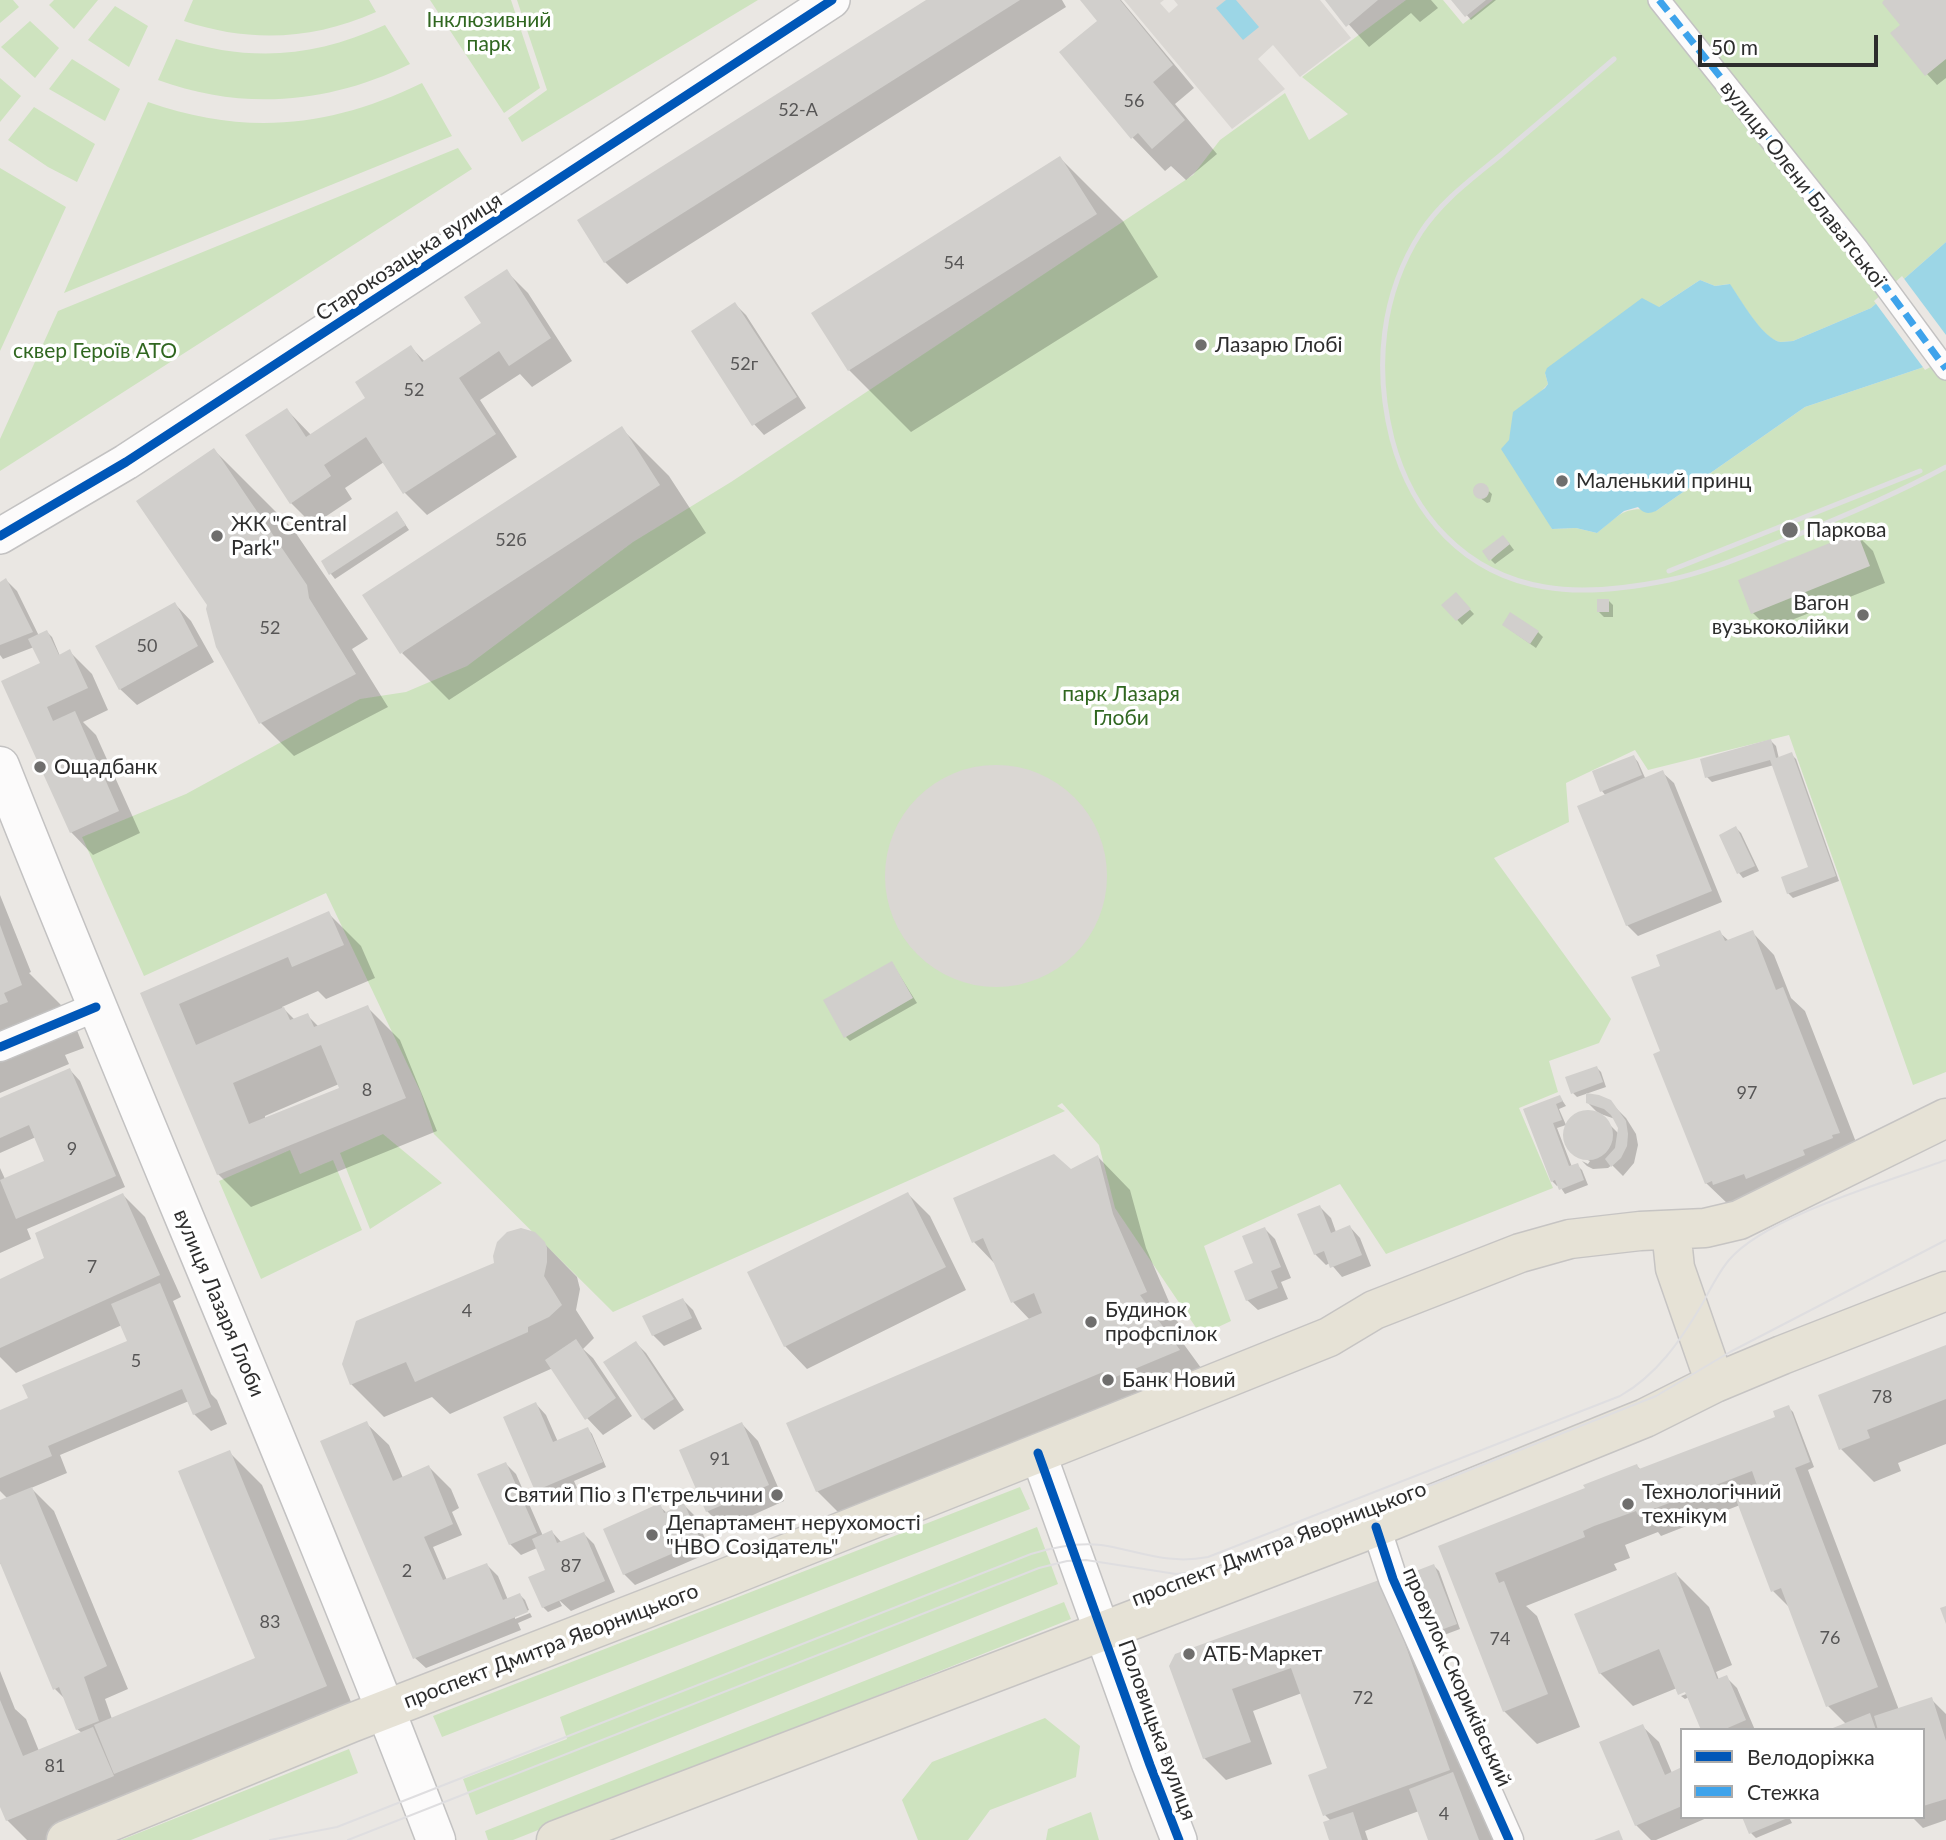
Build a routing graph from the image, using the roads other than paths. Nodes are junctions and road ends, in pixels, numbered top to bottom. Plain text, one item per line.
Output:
1 (832, 0) edge
2 (1659, 0) edge
3 (1946, 369) edge
4 (0, 536) edge
5 (0, 766) edge
6 (96, 1007) junction
7 (0, 1047) edge
8 (1946, 1118) edge
9 (1671, 1230) junction
10 (1946, 1291) edge
11 (1715, 1383) junction
12 (1038, 1453) junction
13 (1376, 1527) junction
14 (1095, 1634) junction
15 (387, 1709) junction
16 (66, 1840) edge
17 (436, 1840) edge
18 (556, 1840) edge
19 (1179, 1840) edge
20 (1509, 1840) edge

1 - 4 street, Старокозацька вулиця
2 - 3 street, вулиця Олени Блаватської
5 - 6 main road, вулиця Лазаря Глоби
6 - 7 street
6 - 15 main road, вулиця Лазаря Глоби
8 - 9 main road, проспект Дмитра Яворницького
9 - 11 main road
9 - 12 main road, проспект Дмитра Яворницького
10 - 11 main road, проспект Дмитра Яворницького
11 - 13 main road, проспект Дмитра Яворницького
12 - 14 street
12 - 15 main road, проспект Дмитра Яворницького
13 - 14 main road, проспект Дмитра Яворницького
13 - 20 street, провулок Скориківський
14 - 18 main road, проспект Дмитра Яворницького
14 - 19 street, Половицька вулиця
15 - 16 main road, проспект Дмитра Яворницького
15 - 17 main road, вулиця Лазаря Глоби

